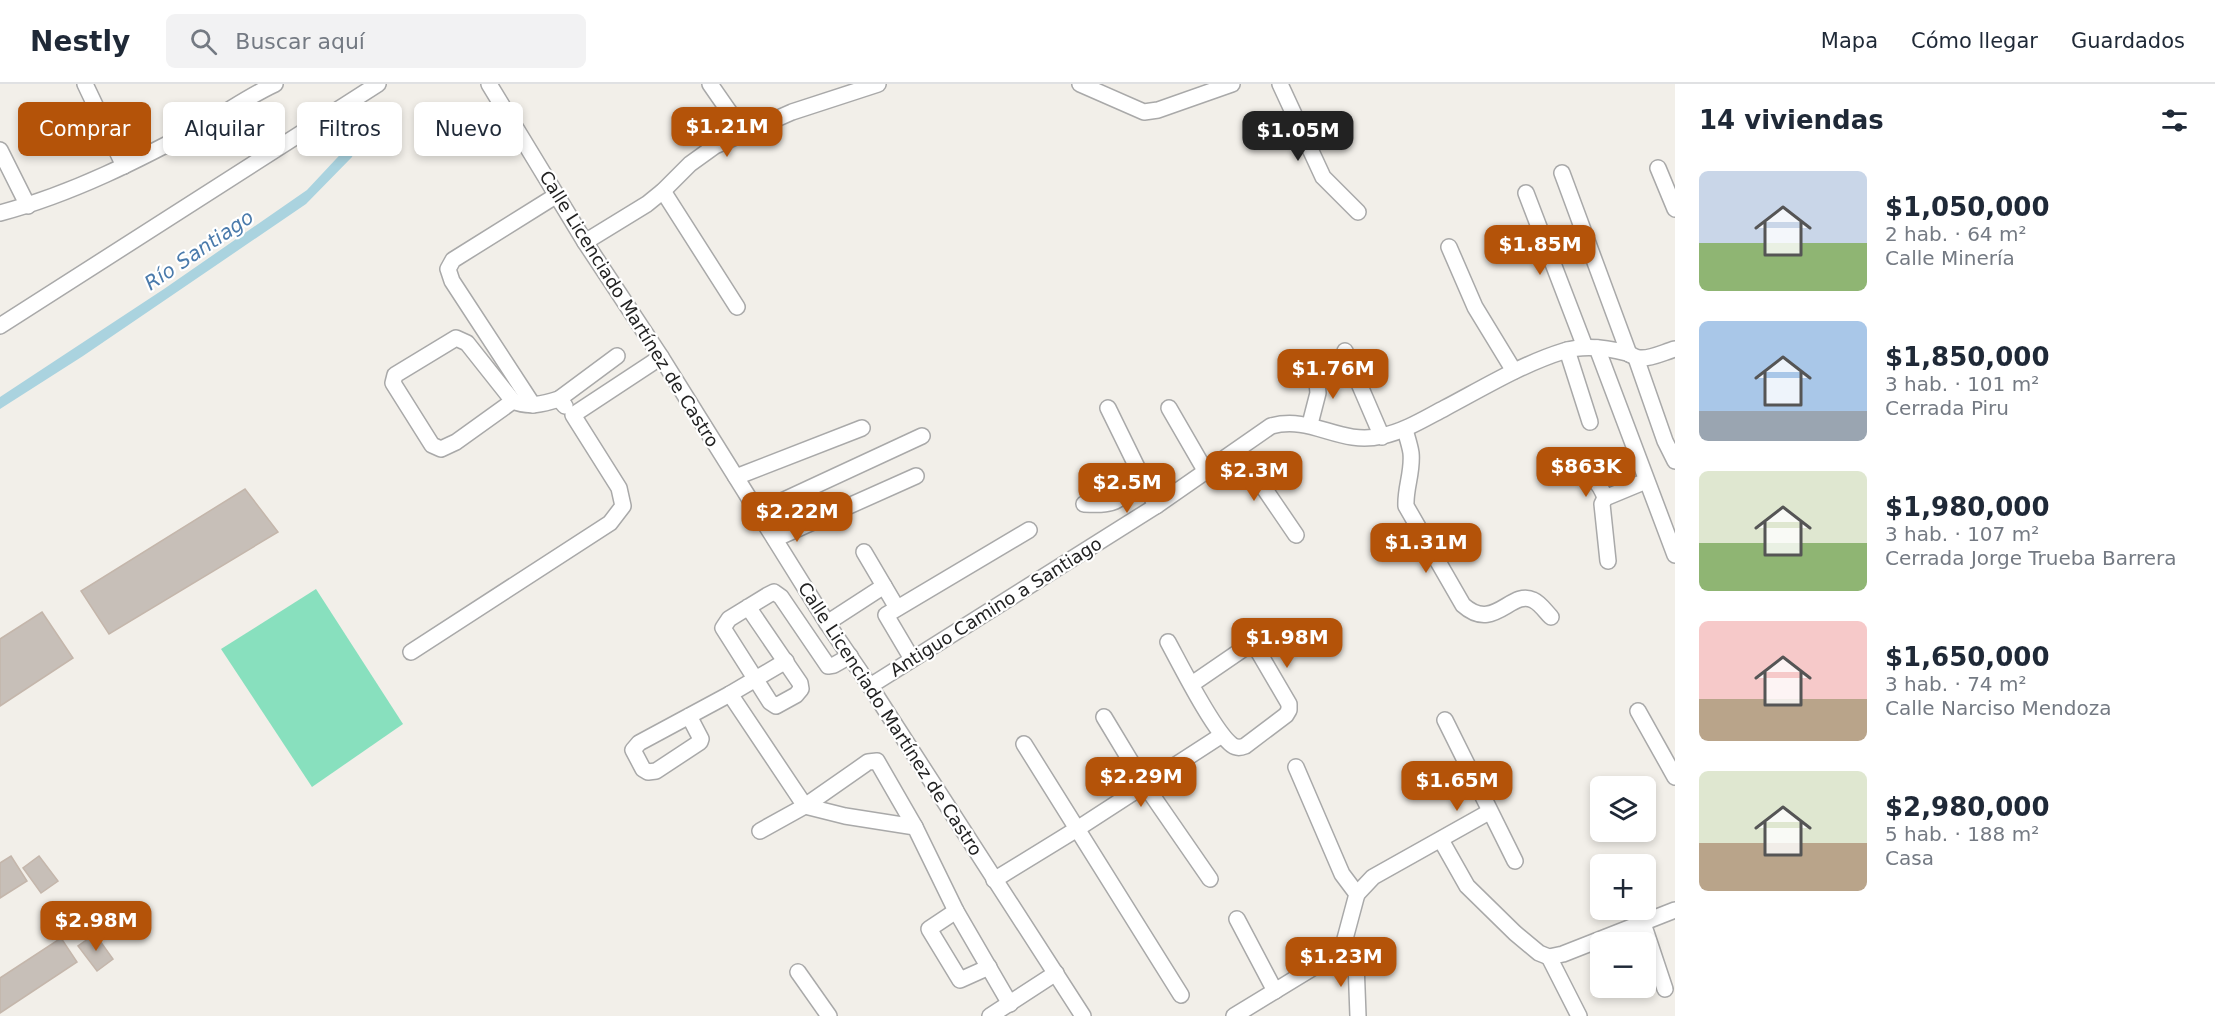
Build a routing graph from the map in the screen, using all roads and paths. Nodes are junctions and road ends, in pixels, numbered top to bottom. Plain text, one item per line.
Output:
1 (85, 84) edge
2 (275, 84) edge
3 (378, 84) edge
4 (489, 84) edge
5 (710, 84) edge
6 (878, 84) edge
7 (1080, 84) edge
8 (1232, 84) edge
9 (1280, 84) edge
10 (249, 89) edge
11 (361, 92) edge
12 (744, 133) junction
13 (0, 150) edge
14 (124, 166) junction
15 (1658, 168) dead end
16 (1562, 173) dead end
17 (663, 191) junction
18 (1526, 194) dead end
19 (556, 195) junction
20 (28, 206) junction
21 (1675, 209) edge
22 (1358, 212) dead end
23 (0, 213) edge
24 (585, 242) junction
25 (1449, 247) dead end
26 (737, 307) dead end
27 (0, 326) edge
28 (1591, 348) junction
29 (1675, 349) edge
30 (1567, 350) junction
31 (1345, 351) dead end
32 (1633, 356) junction
33 (617, 357) dead end
34 (661, 357) junction
35 (1316, 371) dead end
36 (1514, 371) junction
37 (559, 399) junction
38 (513, 401) junction
39 (533, 405) junction
40 (1108, 408) dead end
41 (1169, 408) dead end
42 (573, 415) junction
43 (1590, 422) dead end
44 (1310, 424) junction
45 (862, 428) dead end
46 (1405, 430) junction
47 (922, 436) dead end
48 (1382, 437) junction
49 (1670, 439) edge
50 (1238, 450) junction
51 (1675, 461) edge
52 (1567, 469) dead end
53 (1137, 470) junction
54 (1206, 472) junction
55 (916, 476) dead end
56 (736, 477) junction
57 (1646, 481) junction
58 (1605, 498) junction
59 (1084, 504) dead end
60 (1156, 506) junction
61 (758, 512) junction
62 (1029, 530) dead end
63 (1296, 535) dead end
64 (775, 539) junction
65 (864, 552) dead end
66 (1675, 555) edge
67 (1608, 561) dead end
68 (884, 586) junction
69 (748, 607) junction
70 (897, 608) junction
71 (1551, 617) dead end
72 (827, 623) junction
73 (1168, 642) dead end
74 (411, 652) dead end
75 (850, 656) junction
76 (912, 659) junction
77 (786, 661) junction
78 (755, 679) junction
79 (1192, 684) junction
80 (870, 686) junction
81 (730, 694) junction
82 (1638, 711) dead end
83 (689, 716) dead end
84 (1104, 717) dead end
85 (1444, 720) dead end
86 (1222, 735) junction
87 (1024, 744) dead end
88 (1296, 767) dead end
89 (1675, 777) edge
90 (1145, 785) junction
91 (805, 806) junction
92 (1489, 812) junction
93 (915, 827) junction
94 (1077, 829) junction
95 (760, 831) dead end
96 (1440, 840) junction
97 (1515, 861) dead end
98 (1210, 879) dead end
99 (994, 880) junction
100 (1357, 894) junction
101 (1675, 910) edge
102 (956, 911) junction
103 (1237, 919) dead end
104 (1643, 923) junction
105 (1342, 950) junction
106 (1549, 957) junction
107 (989, 967) junction
108 (798, 972) dead end
109 (1056, 974) junction
110 (1665, 989) dead end
111 (1275, 991) junction
112 (1181, 995) dead end
113 (1010, 1004) junction
114 (830, 1016) edge
115 (990, 1016) edge
116 (1083, 1016) edge
117 (1234, 1016) edge
118 (1358, 1016) edge
119 (1578, 1016) edge

1 - 14 street
2 - 10 street
3 - 11 street
4 - 19 street, Calle Licenciado Martínez de Castro
5 - 12 street
6 - 12 street
7 - 8 street
9 - 22 street
10 - 14 street
11 - 27 street
12 - 17 street
13 - 20 street
14 - 20 street
15 - 21 street
16 - 32 street
17 - 24 street
17 - 26 street
18 - 28 street
19 - 24 street, Calle Licenciado Martínez de Castro
19 - 39 street
20 - 23 street
24 - 34 street, Calle Licenciado Martínez de Castro
25 - 36 street
28 - 30 street, Antiguo Camino a Santiago
28 - 32 street, Antiguo Camino a Santiago
28 - 57 street
29 - 32 street, Antiguo Camino a Santiago
30 - 36 street, Antiguo Camino a Santiago
30 - 43 street
31 - 48 street
32 - 49 street
33 - 37 street
34 - 42 street
34 - 56 street, Calle Licenciado Martínez de Castro
35 - 44 street
36 - 46 street, Antiguo Camino a Santiago
37 - 39 street
37 - 42 street
38 - 38 street
38 - 39 street
40 - 53 street
41 - 54 street
42 - 74 street
44 - 48 street, Antiguo Camino a Santiago
44 - 50 street, Antiguo Camino a Santiago
45 - 56 street
46 - 48 street, Antiguo Camino a Santiago
46 - 71 street
47 - 61 street
49 - 51 street
50 - 54 street, Antiguo Camino a Santiago
50 - 63 street
52 - 58 street
53 - 59 street
53 - 60 street
54 - 60 street, Antiguo Camino a Santiago
55 - 64 street
56 - 61 street, Calle Licenciado Martínez de Castro
57 - 58 street
57 - 66 street
58 - 67 street
60 - 76 street, Antiguo Camino a Santiago
61 - 64 street, Calle Licenciado Martínez de Castro
62 - 70 street
64 - 72 street, Calle Licenciado Martínez de Castro
65 - 68 street
68 - 70 street
68 - 72 street
69 - 75 street
69 - 77 street
69 - 78 street
70 - 76 street
72 - 75 street, Calle Licenciado Martínez de Castro
73 - 79 street
75 - 80 street, Calle Licenciado Martínez de Castro
76 - 80 street, Antiguo Camino a Santiago
77 - 78 street
77 - 78 street
78 - 81 street
79 - 86 street
79 - 86 street
80 - 99 street, Calle Licenciado Martínez de Castro
81 - 83 street
81 - 91 street
82 - 89 street
84 - 90 street
85 - 92 street
86 - 90 street
87 - 94 street
88 - 100 street
90 - 94 street
90 - 98 street
91 - 93 street
91 - 93 street
91 - 95 street
92 - 96 street
92 - 97 street
93 - 102 street
94 - 99 street
94 - 112 street
96 - 100 street
96 - 106 street
99 - 109 street, Calle Licenciado Martínez de Castro
100 - 105 street
101 - 104 street
102 - 107 street
102 - 107 street
103 - 111 street
104 - 106 street
104 - 110 street
105 - 111 street
105 - 118 street
106 - 119 street
107 - 113 street
108 - 114 street
109 - 113 street
109 - 116 street, Calle Licenciado Martínez de Castro
111 - 117 street
113 - 115 street

